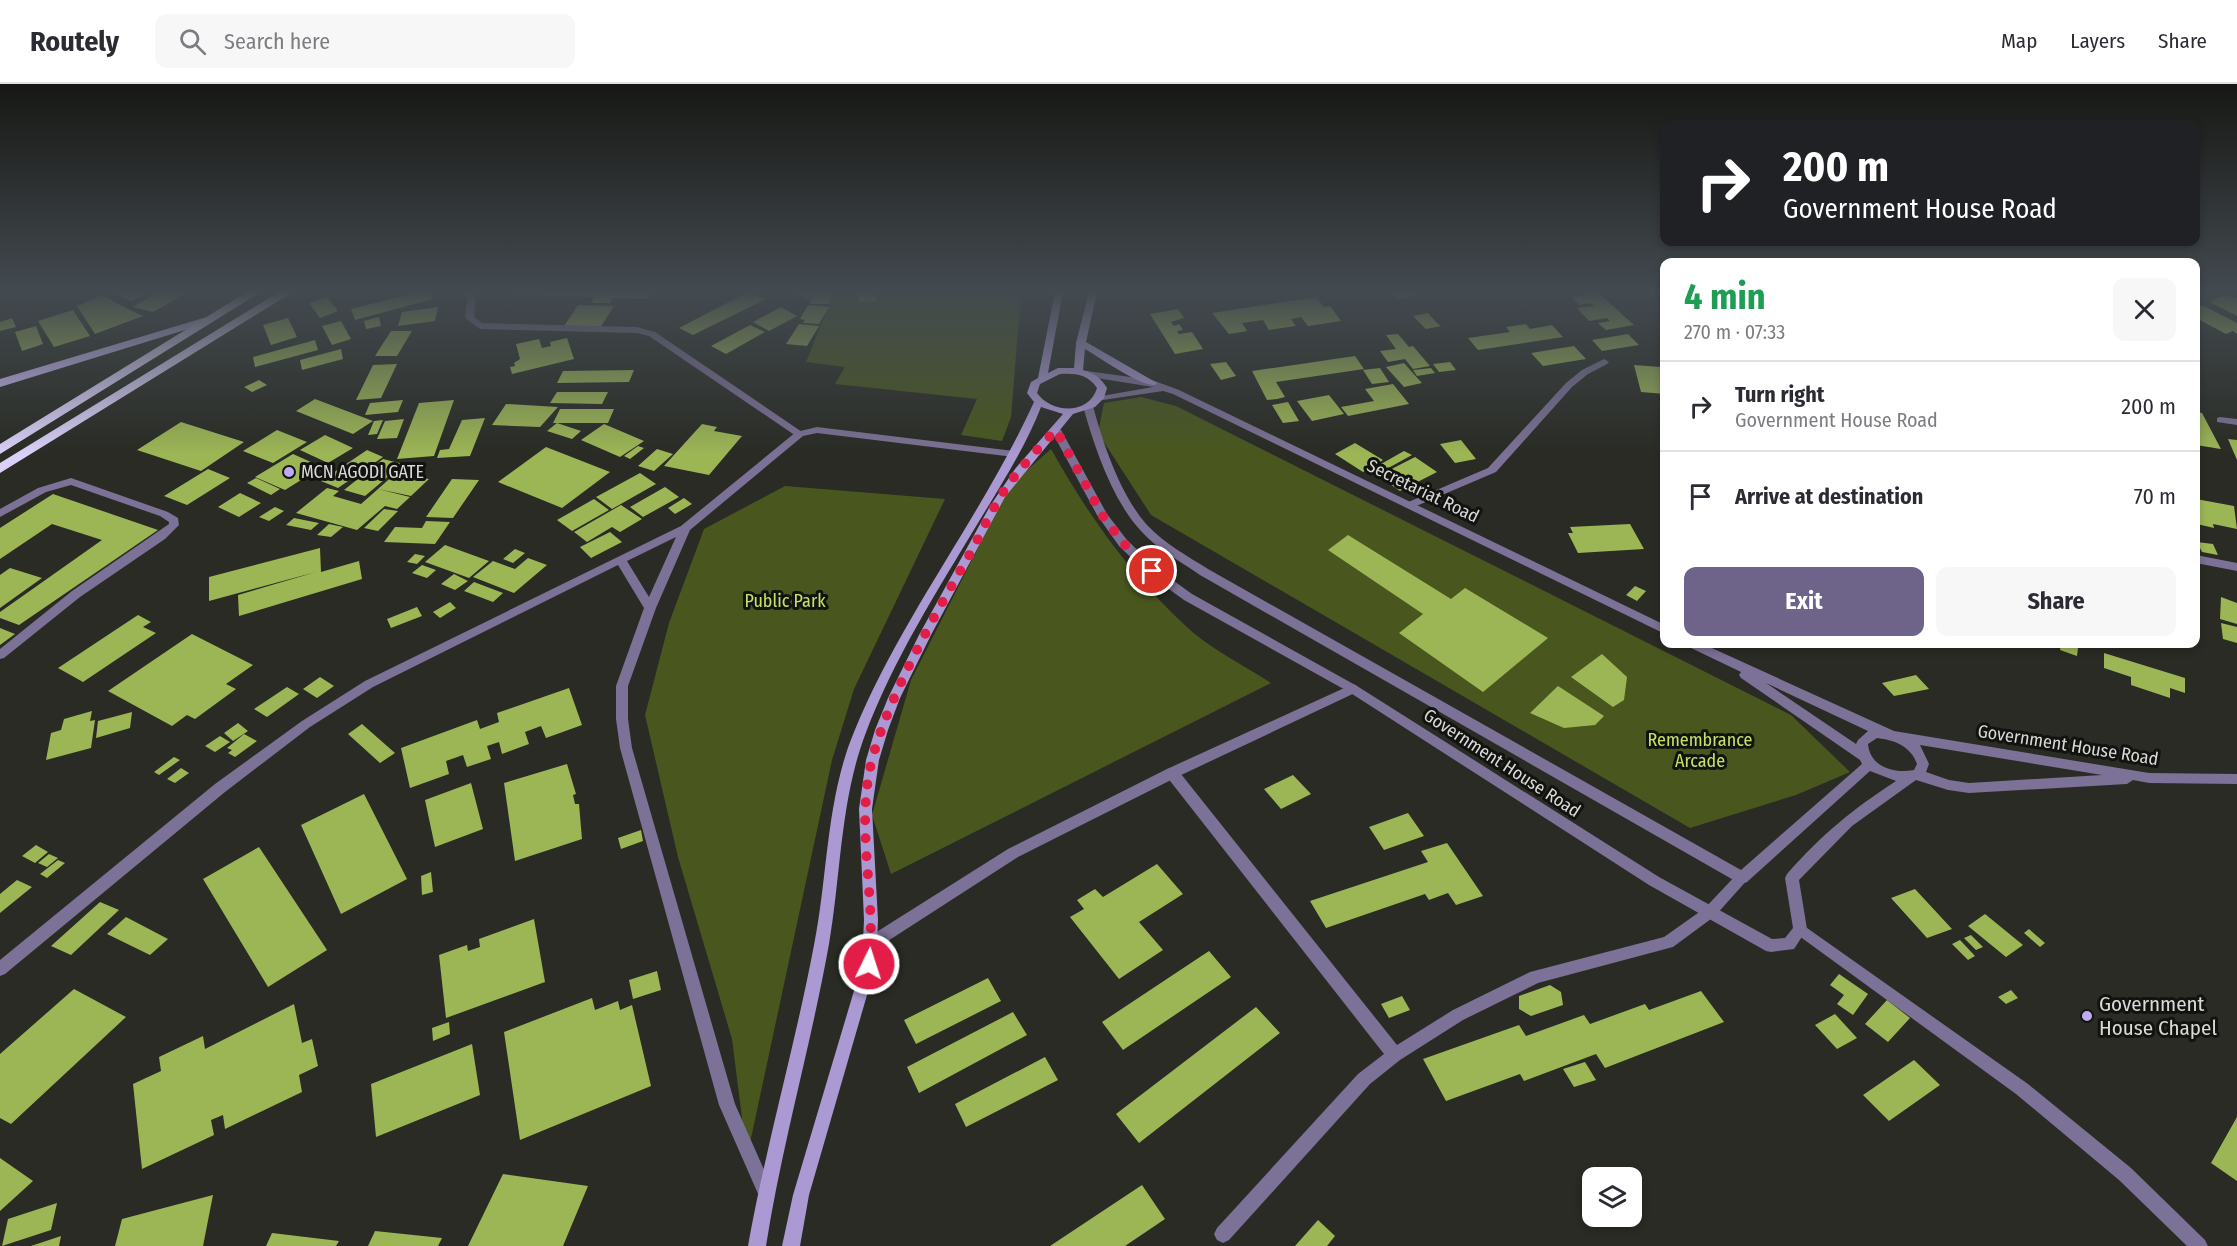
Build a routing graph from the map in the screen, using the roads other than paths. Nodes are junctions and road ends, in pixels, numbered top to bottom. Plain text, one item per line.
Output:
1 (121, 346) edge
2 (166, 346) edge
3 (199, 346) edge
4 (670, 346) edge
5 (1048, 346) edge
6 (1081, 346) edge
7 (1086, 346) edge
8 (1604, 362) dead end
9 (1082, 373) junction
10 (1042, 377) junction
11 (0, 383) edge
12 (1158, 385) junction
13 (1038, 403) junction
14 (1094, 403) junction
15 (1070, 411) junction
16 (2220, 420) dead end
17 (2237, 422) edge
18 (1056, 430) junction
19 (800, 434) junction
20 (0, 450) edge
21 (1014, 454) junction
22 (0, 469) edge
23 (1410, 505) junction
24 (0, 514) edge
25 (685, 528) junction
26 (620, 559) junction
27 (2200, 560) edge
28 (2237, 567) edge
29 (650, 608) junction
30 (1660, 628) edge
31 (1701, 648) edge
32 (1714, 654) junction
33 (0, 655) edge
34 (1353, 689) junction
35 (1890, 735) junction
36 (1867, 760) junction
37 (1172, 773) junction
38 (1914, 776) junction
39 (2149, 778) junction
40 (2237, 779) edge
41 (1742, 878) junction
42 (1710, 912) junction
43 (1800, 929) junction
44 (872, 943) junction
45 (0, 969) edge
46 (1395, 1055) junction
47 (765, 1190) junction
48 (1223, 1234) dead end
49 (758, 1246) edge
50 (791, 1246) edge
51 (2199, 1246) edge

1 - 11 main road
2 - 20 highway
3 - 22 highway
4 - 19 street
5 - 10 main road
6 - 9 main road
7 - 12 main road
8 - 23 street
9 - 10 main road
9 - 12 street, Secretariat Road
9 - 14 main road
10 - 13 main road
12 - 14 street
12 - 23 street, Secretariat Road
13 - 15 main road
13 - 21 main road
14 - 15 main road
14 - 41 street, Government House Road
15 - 18 main road
16 - 17 street
18 - 34 street, Government House Road
18 - 44 main road
19 - 21 street
19 - 25 street
21 - 47 main road
23 - 30 street, Secretariat Road
24 - 33 street
25 - 26 street
25 - 29 street
26 - 29 street
26 - 45 street
27 - 28 street
29 - 47 street
31 - 32 street
32 - 35 street
32 - 36 street
34 - 37 street
34 - 42 street, Government House Road
35 - 36 street
35 - 38 street
35 - 39 street, Government House Road
36 - 38 street
36 - 41 street
37 - 44 street
37 - 46 street
38 - 39 street
38 - 43 street
39 - 40 street, Government House Road
41 - 42 street
42 - 43 street, Government House Road
42 - 46 street
43 - 51 street
44 - 50 main road
46 - 48 street
47 - 49 main road

